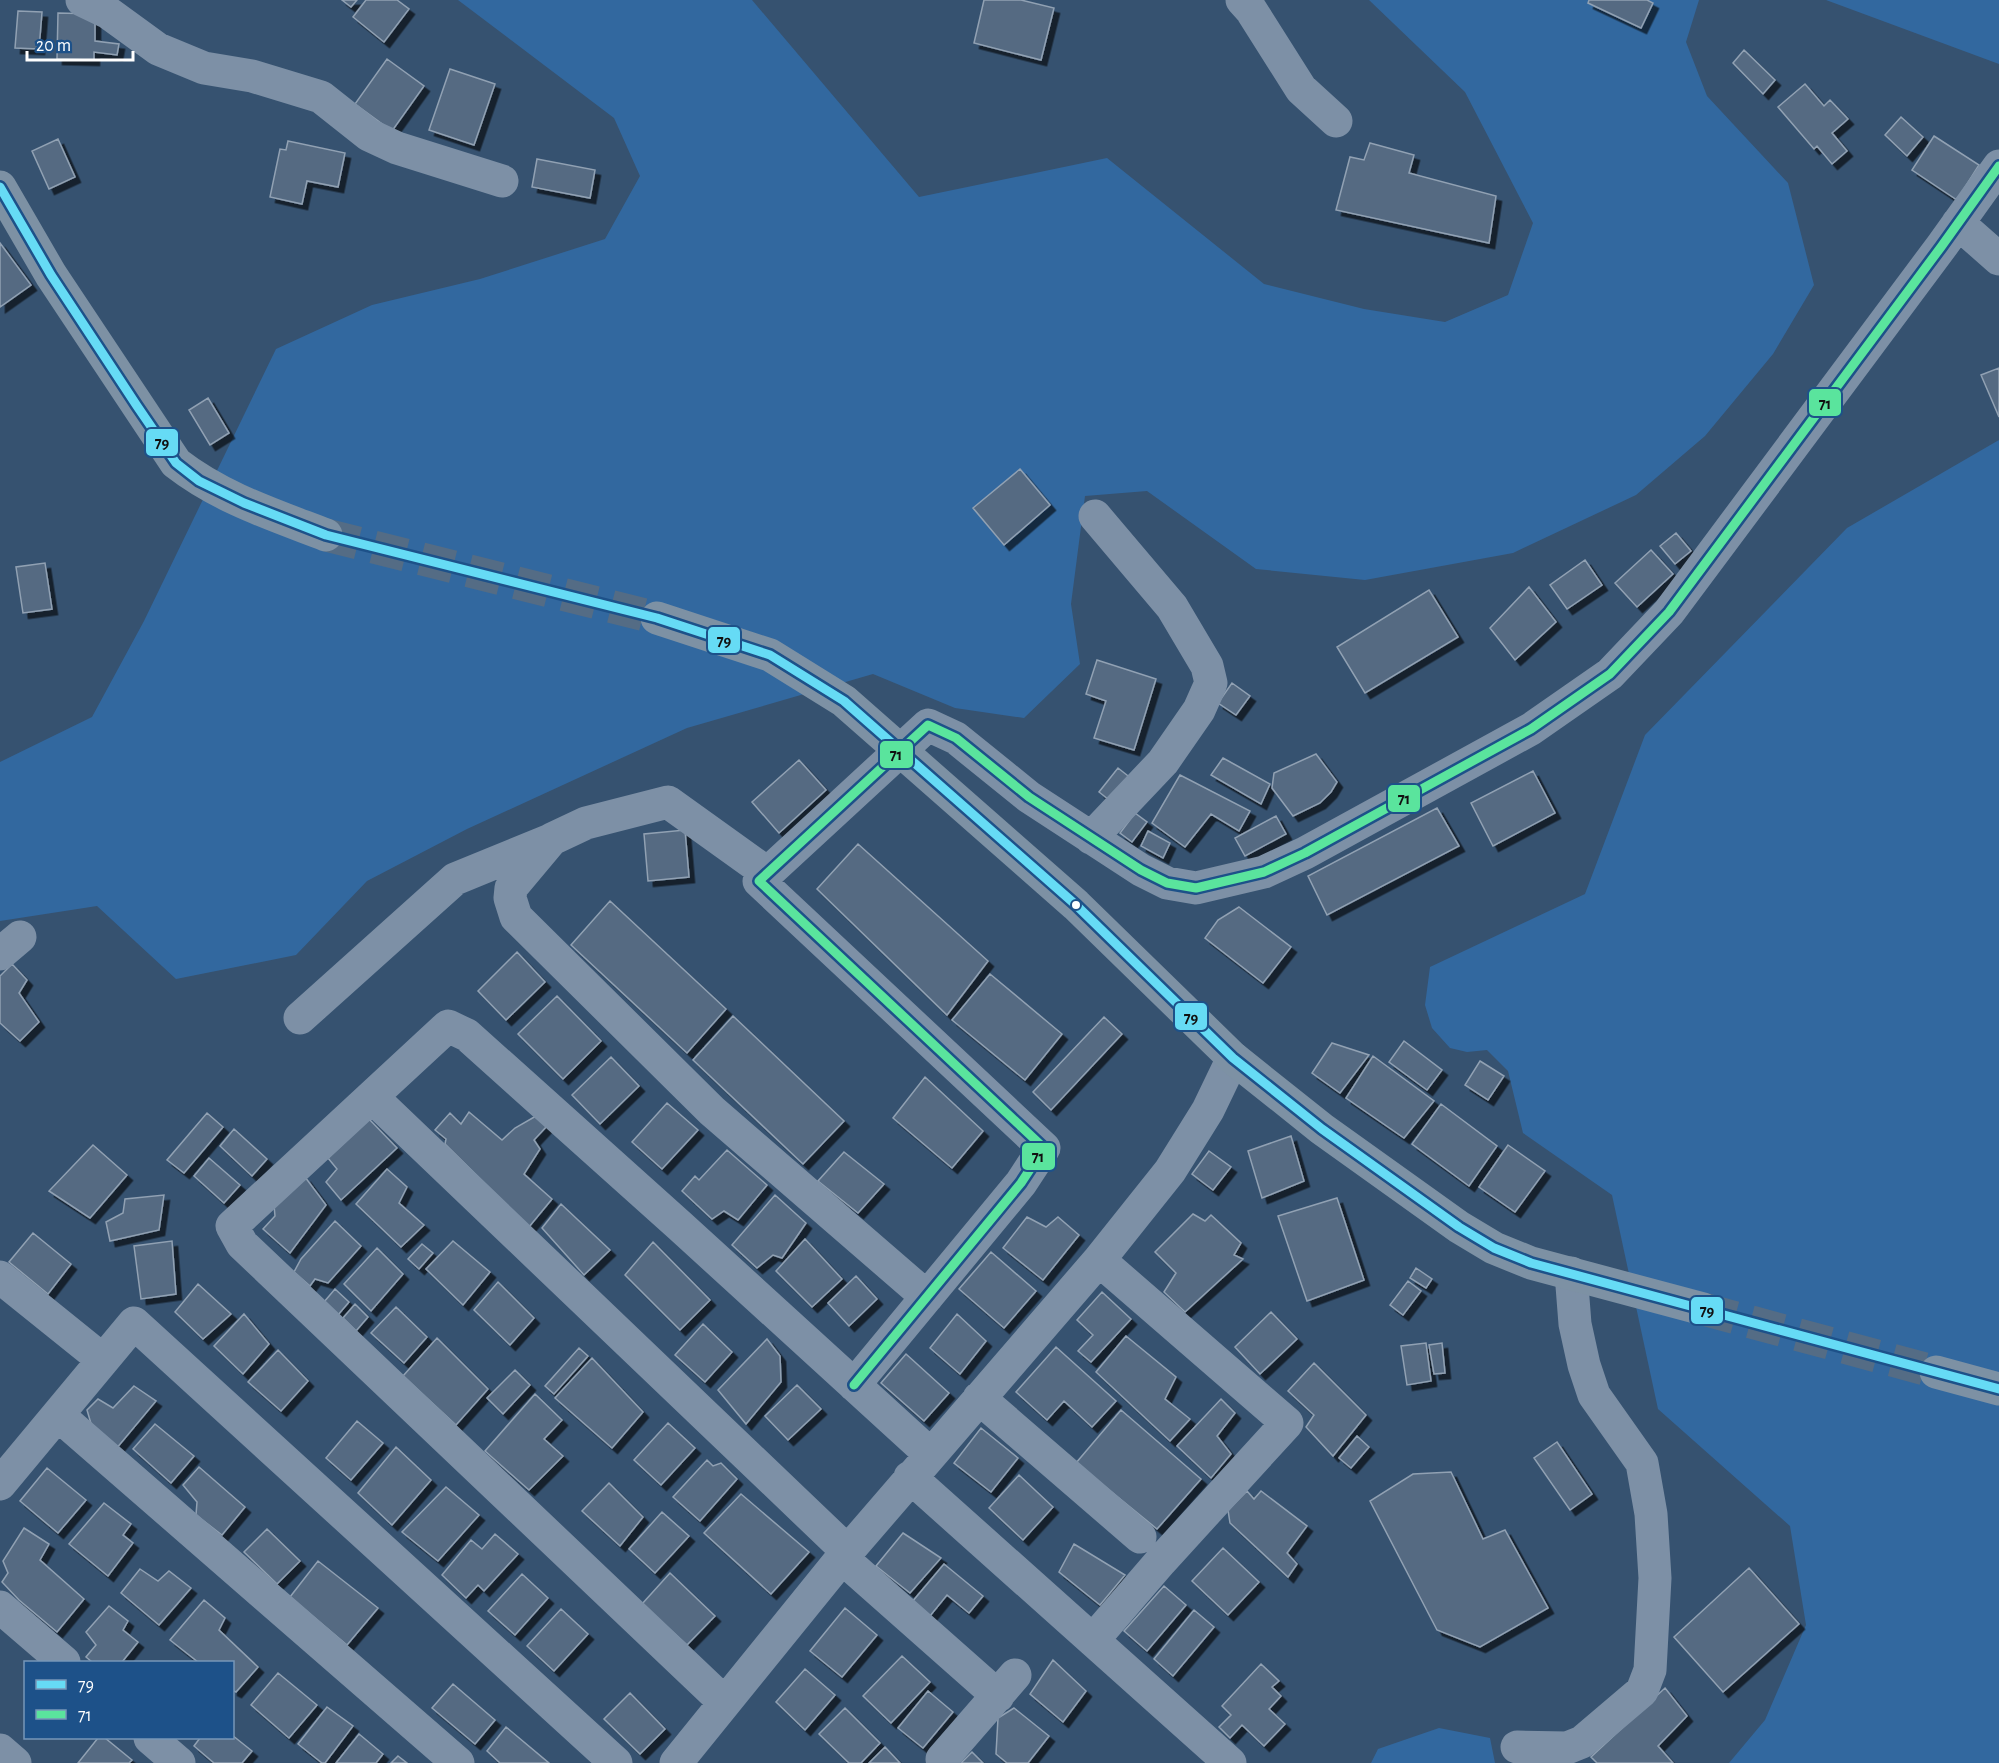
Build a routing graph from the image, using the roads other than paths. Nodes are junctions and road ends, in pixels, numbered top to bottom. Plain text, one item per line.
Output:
1 (82, 0) edge
2 (1242, 0) edge
3 (1336, 121) dead end
4 (1999, 166) edge
5 (502, 181) dead end
6 (0, 187) edge
7 (1958, 223) junction
8 (1999, 259) edge
9 (1095, 516) dead end
10 (326, 535) tunnel mouth
11 (657, 618) tunnel mouth
12 (902, 751) junction
13 (1091, 838) junction
14 (552, 839) junction
15 (767, 873) junction
16 (300, 1018) dead end
17 (1233, 1058) junction
18 (372, 1097) junction
19 (1099, 1260) junction
20 (1571, 1273) junction
21 (0, 1277) edge
22 (927, 1297) junction
23 (1703, 1309) tunnel mouth
24 (103, 1360) junction
25 (1936, 1372) tunnel mouth
26 (854, 1385) junction
27 (1999, 1389) edge
28 (979, 1398) junction
29 (58, 1415) junction
30 (920, 1465) junction
31 (0, 1484) edge
32 (1140, 1537) dead end
33 (845, 1555) junction
34 (0, 1607) edge
35 (1093, 1640) junction
36 (63, 1661) edge
37 (724, 1702) junction
38 (152, 1739) edge
39 (1518, 1748) dead end
40 (0, 1750) edge
41 (942, 1759) dead end
42 (15, 1763) edge
43 (179, 1763) edge
44 (458, 1763) edge
45 (616, 1763) edge
46 (676, 1763) edge
47 (1230, 1763) edge

1 - 5 street
2 - 3 street
4 - 7 street
6 - 10 highway
7 - 8 street
7 - 13 street
9 - 13 street
11 - 12 highway
12 - 13 street
12 - 15 street
12 - 17 highway
14 - 15 street
14 - 16 street
14 - 22 street
15 - 22 street
17 - 19 street
17 - 20 highway
18 - 26 street
18 - 33 street
18 - 37 street
19 - 28 street
19 - 35 street
20 - 23 highway
20 - 39 street
21 - 24 street
22 - 26 street
24 - 29 street
24 - 45 street
25 - 27 highway
26 - 30 street
28 - 30 street
28 - 32 street
29 - 31 street
29 - 44 street
30 - 33 street
30 - 35 street
33 - 37 street
33 - 41 street
34 - 36 street
35 - 47 street
37 - 46 street
38 - 43 street
40 - 42 street

